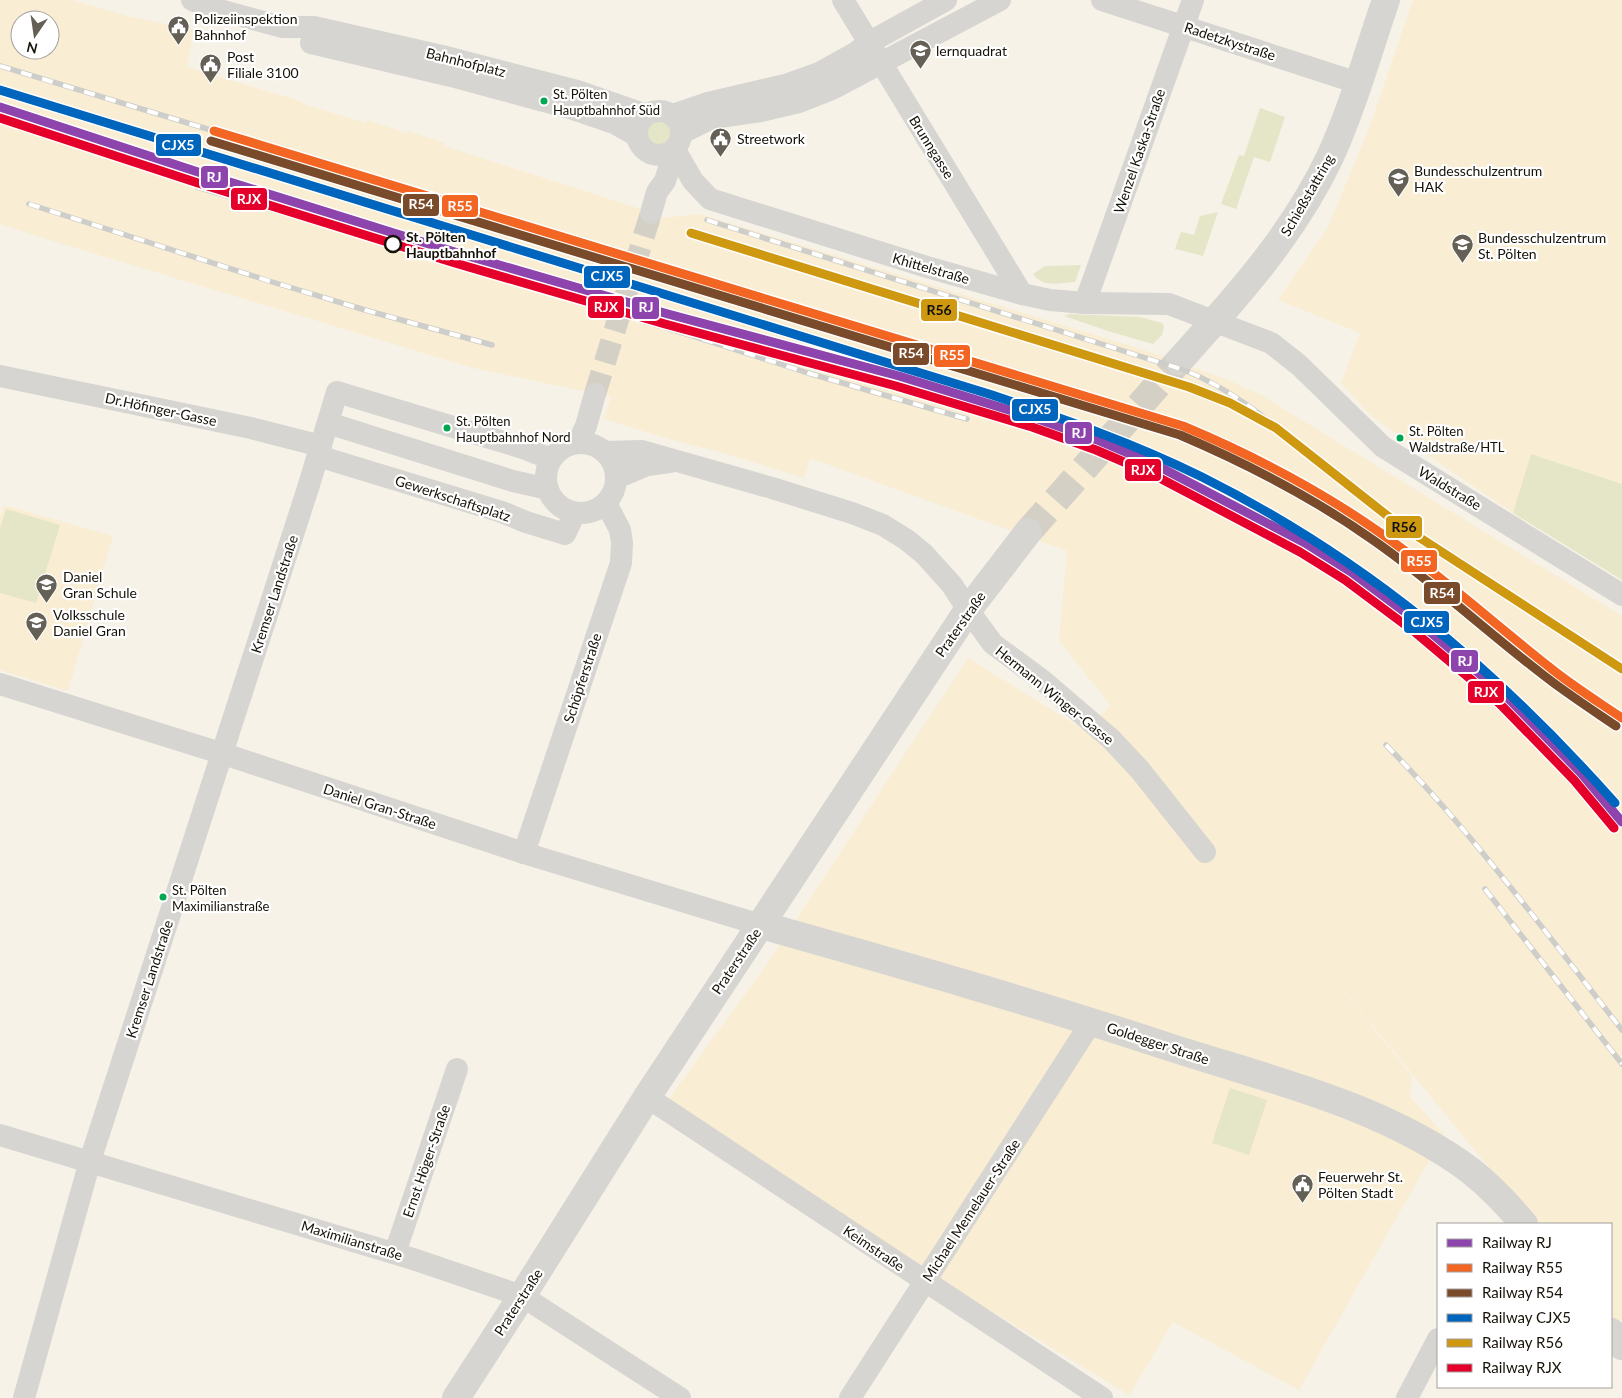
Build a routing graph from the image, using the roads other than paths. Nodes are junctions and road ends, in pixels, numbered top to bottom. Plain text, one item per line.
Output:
1 (192, 0) edge
2 (843, 0) edge
3 (946, 0) edge
4 (1000, 0) edge
5 (1102, 0) edge
6 (1193, 0) edge
7 (1386, 0) edge
8 (1183, 26) junction
9 (282, 27) junction
10 (870, 42) junction
11 (881, 64) junction
12 (1358, 83) junction
13 (646, 115) junction
14 (675, 137) junction
15 (643, 144) junction
16 (1022, 294) junction
17 (1085, 303) junction
18 (1215, 322) junction
19 (1179, 361) tunnel mouth
20 (0, 376) edge
21 (595, 394) tunnel mouth
22 (328, 423) junction
23 (578, 443) junction
24 (320, 451) junction
25 (604, 452) junction
26 (551, 459) junction
27 (679, 461) junction
28 (616, 478) junction
29 (548, 489) junction
30 (606, 503) junction
31 (575, 512) junction
32 (1028, 532) tunnel mouth
33 (1622, 595) edge
34 (968, 610) junction
35 (0, 684) edge
36 (222, 754) junction
37 (1205, 852) dead end
38 (524, 853) junction
39 (761, 924) junction
40 (1092, 1022) junction
41 (457, 1069) dead end
42 (647, 1097) junction
43 (0, 1135) edge
44 (90, 1161) junction
45 (1523, 1223) edge
46 (395, 1254) junction
47 (925, 1281) junction
48 (522, 1296) junction
49 (1612, 1333) edge
50 (1437, 1341) edge
51 (1622, 1346) edge
52 (24, 1398) edge
53 (456, 1398) edge
54 (680, 1398) edge
55 (850, 1398) edge
56 (1102, 1398) edge
57 (1406, 1398) edge

1 - 9 street, Bahnhofplatz
2 - 10 street, Brunngasse
3 - 10 street
4 - 11 street
5 - 8 street, Radetzkystraße
6 - 8 street, Wenzel Kaska-Straße
7 - 12 main road, Schießstattring
8 - 12 street, Radetzkystraße
8 - 17 street, Wenzel Kaska-Straße
9 - 13 street, Bahnhofplatz
9 - 15 street, Bahnhofplatz
10 - 11 street, Brunngasse
10 - 14 street
11 - 14 street
11 - 16 street, Brunngasse
12 - 18 main road, Schießstattring
13 - 14 street
13 - 15 street
14 - 15 street
14 - 15 street
14 - 16 street, Khittelstraße
16 - 17 street, Khittelstraße
17 - 18 street, Khittelstraße
18 - 19 main road, Schießstattring
18 - 33 street, Waldstraße
20 - 24 street, Dr.Höfinger-Gasse
21 - 23 street
22 - 24 street, Kremser Landstraße
22 - 26 street, Kremser Landstraße
22 - 29 street
23 - 25 street
23 - 26 street
24 - 31 street, Gewerkschaftsplatz
24 - 36 street, Kremser Landstraße
25 - 27 street, Hermann Winger-Gasse
25 - 28 street
26 - 29 street
27 - 28 street, Hermann Winger-Gasse
27 - 34 street, Hermann Winger-Gasse
28 - 30 street
29 - 31 street
30 - 31 street
30 - 38 street, Schöpferstraße
32 - 34 main road, Praterstraße
34 - 37 street, Hermann Winger-Gasse
34 - 39 main road, Praterstraße
35 - 36 street, Daniel Gran-Straße
36 - 38 street, Daniel Gran-Straße
36 - 44 street, Kremser Landstraße
38 - 39 street, Daniel Gran-Straße
39 - 40 main road, Goldegger Straße
39 - 42 main road, Praterstraße
40 - 45 main road, Goldegger Straße
40 - 47 street, Michael Memelauer-Straße
41 - 46 street, Ernst Höger-Straße
42 - 47 street, Keimstraße
42 - 48 main road, Praterstraße
43 - 44 street, Maximilianstraße
44 - 46 street, Maximilianstraße
44 - 52 street, Kremser Landstraße
46 - 48 street, Maximilianstraße
47 - 55 street, Michael Memelauer-Straße
47 - 56 street, Keimstraße
48 - 53 main road, Praterstraße
48 - 54 street, Maximilianstraße
49 - 51 main road
50 - 57 street

